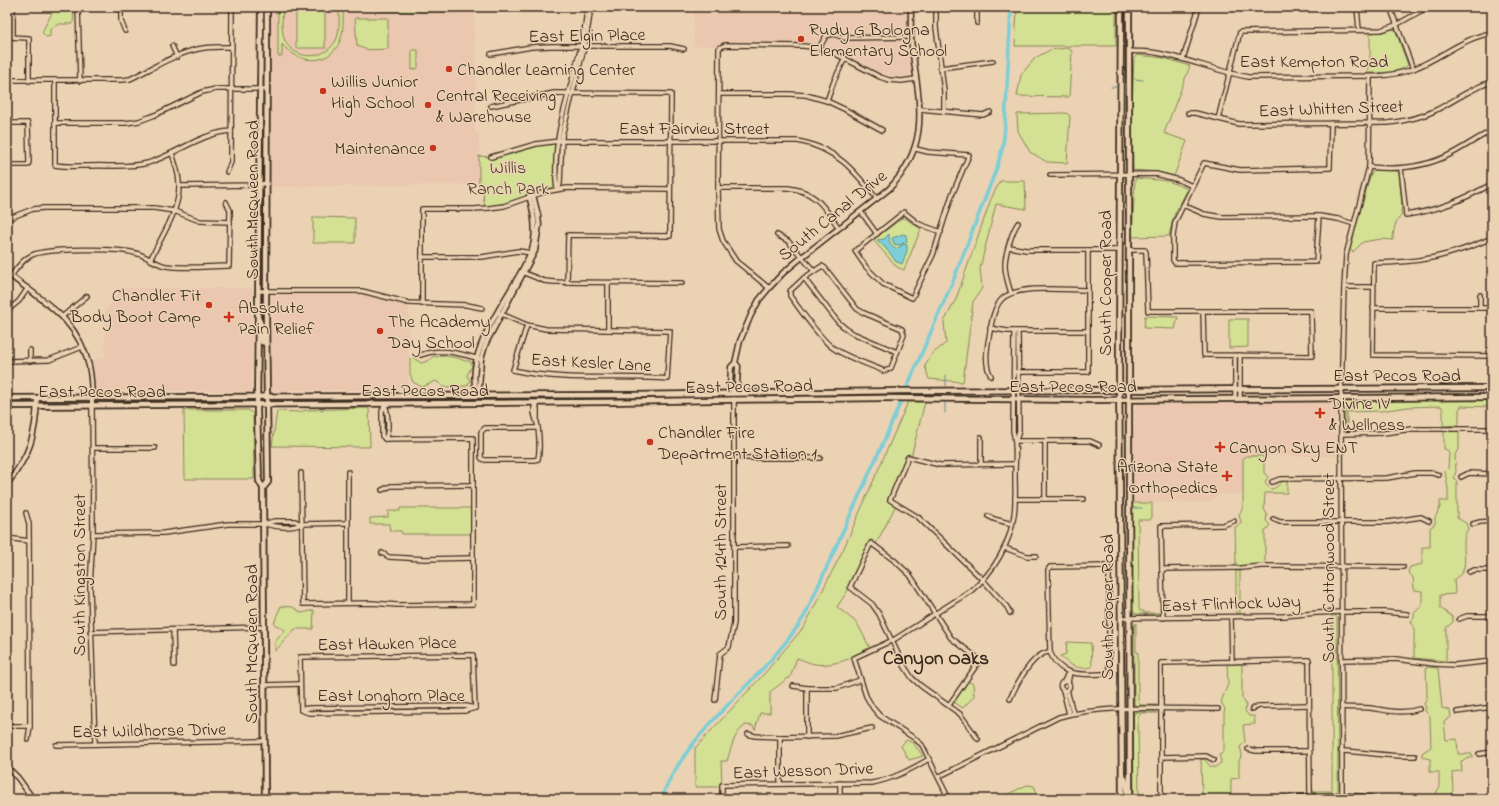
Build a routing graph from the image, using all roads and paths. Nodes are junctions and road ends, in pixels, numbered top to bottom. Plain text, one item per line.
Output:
1 (13, 7) edge
2 (78, 7) edge
3 (120, 7) edge
4 (232, 7) edge
5 (261, 7) edge
6 (268, 7) edge
7 (587, 7) edge
8 (591, 7) edge
9 (911, 7) edge
10 (936, 7) edge
11 (974, 7) edge
12 (1121, 7) edge
13 (1129, 7) edge
14 (1199, 7) edge
15 (1357, 7) edge
16 (1390, 7) edge
17 (1428, 7) edge
18 (977, 24) dead end
19 (1396, 25) junction
20 (1359, 30) junction
21 (125, 31) dead end
22 (1492, 33) edge
23 (7, 37) edge
24 (13, 37) junction
25 (912, 37) junction
26 (172, 46) dead end
27 (582, 46) junction
28 (232, 47) junction
29 (819, 48) junction
30 (684, 49) dead end
31 (1121, 51) junction
32 (1129, 51) junction
33 (491, 54) dead end
34 (177, 57) junction
35 (845, 58) junction
36 (1183, 59) junction
37 (993, 61) dead end
38 (940, 68) junction
39 (1413, 69) junction
40 (1229, 74) junction
41 (1370, 77) junction
42 (916, 79) junction
43 (7, 80) edge
44 (29, 81) junction
45 (55, 81) junction
46 (80, 81) junction
47 (1492, 82) edge
48 (232, 89) junction
49 (259, 89) junction
50 (267, 89) junction
51 (570, 93) junction
52 (719, 94) junction
53 (827, 101) junction
54 (491, 106) dead end
55 (920, 109) junction
56 (944, 110) junction
57 (990, 112) dead end
58 (1188, 113) dead end
59 (1218, 120) junction
60 (7, 123) edge
61 (55, 123) junction
62 (1331, 123) junction
63 (1370, 123) junction
64 (882, 130) dead end
65 (231, 131) junction
66 (1492, 131) edge
67 (559, 141) junction
68 (718, 141) junction
69 (670, 142) junction
70 (916, 149) junction
71 (172, 153) junction
72 (491, 157) dead end
73 (7, 165) edge
74 (1369, 167) junction
75 (1401, 168) junction
76 (227, 172) dead end
77 (1050, 174) dead end
78 (1120, 174) junction
79 (1128, 174) junction
80 (266, 183) junction
81 (1492, 184) edge
82 (259, 185) junction
83 (179, 186) junction
84 (1192, 186) junction
85 (718, 188) junction
86 (558, 189) junction
87 (670, 189) junction
88 (531, 196) junction
89 (877, 199) junction
90 (226, 202) dead end
91 (1183, 205) junction
92 (174, 211) junction
93 (861, 212) junction
94 (1319, 216) junction
95 (7, 219) edge
96 (230, 222) junction
97 (1018, 223) dead end
98 (1354, 224) junction
99 (839, 228) junction
100 (941, 232) junction
101 (877, 234) junction
102 (776, 235) dead end
103 (1492, 238) edge
104 (1009, 247) junction
105 (1088, 250) junction
106 (1120, 250) junction
107 (1129, 250) junction
108 (532, 253) junction
109 (422, 257) junction
110 (802, 257) junction
111 (150, 260) junction
112 (814, 271) junction
113 (523, 272) junction
114 (7, 273) edge
115 (11, 276) junction
116 (804, 278) junction
117 (567, 283) junction
118 (608, 283) junction
119 (682, 283) dead end
120 (28, 288) junction
121 (769, 288) junction
122 (1344, 288) junction
123 (1373, 288) junction
124 (1088, 290) junction
125 (258, 291) junction
126 (266, 291) junction
127 (1011, 293) junction
128 (1480, 295) dead end
129 (87, 296) dead end
130 (422, 304) junction
131 (482, 308) dead end
132 (1373, 308) junction
133 (1480, 308) junction
134 (1492, 308) edge
135 (7, 311) edge
136 (1203, 311) junction
137 (500, 313) junction
138 (63, 316) junction
139 (258, 318) junction
140 (527, 325) junction
141 (990, 328) junction
142 (608, 330) junction
143 (1016, 331) junction
144 (1088, 331) junction
145 (266, 344) junction
146 (82, 347) junction
147 (30, 350) dead end
148 (897, 352) junction
149 (421, 355) dead end
150 (1234, 355) junction
151 (1240, 355) junction
152 (1492, 356) edge
153 (479, 358) junction
154 (7, 361) edge
155 (30, 361) junction
156 (735, 364) junction
157 (1235, 367) junction
158 (1240, 367) junction
159 (1017, 372) junction
160 (1235, 373) junction
161 (1240, 373) junction
162 (991, 376) dead end
163 (1492, 388) edge
164 (1342, 389) junction
165 (1119, 390) junction
166 (1129, 390) junction
167 (1238, 390) junction
168 (1017, 391) junction
169 (734, 393) junction
170 (477, 395) junction
171 (535, 395) junction
172 (610, 395) junction
173 (257, 396) junction
174 (266, 396) junction
175 (367, 396) junction
176 (188, 397) junction
177 (1492, 397) edge
178 (7, 398) edge
179 (37, 398) junction
180 (734, 399) junction
181 (1238, 399) junction
182 (1341, 399) junction
183 (1016, 400) junction
184 (1119, 400) junction
185 (1129, 400) junction
186 (92, 402) junction
187 (610, 402) junction
188 (536, 403) junction
189 (367, 404) junction
190 (385, 404) junction
191 (477, 404) junction
192 (189, 405) junction
193 (257, 405) junction
194 (266, 405) junction
195 (7, 406) edge
196 (37, 406) junction
197 (538, 428) junction
198 (1492, 429) edge
199 (1341, 434) junction
200 (981, 437) dead end
201 (1016, 441) junction
202 (1045, 441) junction
203 (1099, 445) dead end
204 (93, 448) junction
205 (155, 448) dead end
206 (734, 458) junction
207 (820, 458) dead end
208 (981, 464) junction
209 (1015, 464) junction
210 (301, 472) dead end
211 (348, 472) dead end
212 (1492, 474) edge
213 (1439, 475) dead end
214 (1461, 477) dead end
215 (1341, 478) junction
216 (1272, 482) dead end
217 (7, 484) edge
218 (473, 485) junction
219 (263, 488) junction
220 (382, 490) dead end
221 (1015, 499) junction
222 (1045, 499) junction
223 (1084, 499) dead end
224 (26, 513) dead end
225 (988, 516) dead end
226 (1273, 519) dead end
227 (1234, 521) dead end
228 (1429, 521) dead end
229 (1492, 521) edge
230 (1341, 522) junction
231 (347, 523) junction
232 (264, 524) junction
233 (301, 524) junction
234 (1012, 524) junction
235 (1473, 524) dead end
236 (93, 534) junction
237 (7, 538) edge
238 (29, 541) junction
239 (788, 546) dead end
240 (734, 547) junction
241 (1005, 548) junction
242 (382, 553) dead end
243 (1036, 556) dead end
244 (473, 558) junction
245 (1341, 566) junction
246 (1403, 567) dead end
247 (1162, 569) junction
248 (1492, 570) edge
249 (1469, 572) dead end
250 (983, 580) junction
251 (348, 603) junction
252 (1342, 612) junction
253 (1010, 613) dead end
254 (936, 614) junction
255 (1408, 614) dead end
256 (1492, 616) edge
257 (1231, 617) junction
258 (1121, 618) junction
259 (1129, 618) junction
260 (1163, 618) junction
261 (1459, 618) dead end
262 (264, 627) junction
263 (173, 630) junction
264 (90, 632) junction
265 (892, 640) junction
266 (1050, 652) junction
267 (1341, 660) junction
268 (1492, 661) edge
269 (1232, 662) junction
270 (174, 665) dead end
271 (1070, 672) junction
272 (860, 680) junction
273 (1066, 682) junction
274 (300, 684) junction
275 (265, 685) junction
276 (793, 686) dead end
277 (807, 688) junction
278 (1065, 690) junction
279 (1010, 699) dead end
280 (715, 700) dead end
281 (949, 705) junction
282 (1309, 705) junction
283 (423, 706) junction
284 (454, 706) junction
285 (356, 707) junction
286 (390, 707) junction
287 (1342, 707) junction
288 (1492, 707) edge
289 (324, 708) junction
290 (475, 708) junction
291 (1121, 709) junction
292 (1130, 709) junction
293 (1160, 709) junction
294 (1218, 709) dead end
295 (1252, 709) dead end
296 (1419, 709) dead end
297 (301, 710) junction
298 (455, 711) junction
299 (356, 712) junction
300 (390, 712) junction
301 (423, 712) junction
302 (1457, 712) dead end
303 (324, 713) junction
304 (1071, 714) junction
305 (7, 726) edge
306 (30, 726) junction
307 (872, 728) dead end
308 (748, 734) dead end
309 (780, 737) junction
310 (808, 737) junction
311 (978, 739) dead end
312 (28, 740) dead end
313 (265, 741) junction
314 (95, 744) junction
315 (56, 745) dead end
316 (1248, 749) dead end
317 (1310, 751) junction
318 (1341, 752) junction
319 (1492, 752) edge
320 (1479, 754) dead end
321 (1416, 756) dead end
322 (1161, 757) junction
323 (929, 759) junction
324 (1214, 760) dead end
325 (7, 767) edge
326 (1122, 774) junction
327 (938, 777) junction
328 (840, 783) junction
329 (780, 784) junction
330 (1310, 795) junction
331 (1342, 797) edge
332 (1430, 798) dead end
333 (1457, 798) dead end
334 (1492, 798) edge
335 (33, 799) edge
336 (265, 799) edge
337 (722, 799) edge
338 (840, 799) edge
339 (949, 799) edge
340 (1122, 799) edge
341 (1129, 799) edge
342 (1161, 799) edge
343 (1271, 799) edge
344 (1379, 799) edge
345 (1424, 799) edge

1 - 24 street
2 - 46 street
3 - 21 street
4 - 28 street
5 - 49 main road, South McQueen Road
6 - 50 main road, South McQueen Road
7 - 27 street
8 - 27 street
9 - 25 street, South Canal Drive
10 - 38 street
11 - 18 street
12 - 31 main road, South Cooper Road
13 - 32 main road, South Cooper Road
14 - 36 street
15 - 20 street
16 - 19 street
17 - 19 street
19 - 20 street
19 - 39 street
20 - 40 street
22 - 39 street, East Kempton Road
23 - 24 street
24 - 44 street
25 - 29 street
25 - 42 street, South Canal Drive
26 - 34 street
27 - 30 street, East Elgin Place
27 - 33 street, East Elgin Place
27 - 51 street
28 - 34 street
28 - 48 street
29 - 35 street
29 - 52 street
31 - 32 main road
31 - 78 main road, South Cooper Road
32 - 36 street, East Kempton Road
32 - 79 main road, South Cooper Road
34 - 46 street
35 - 42 street
35 - 53 street
36 - 40 street, East Kempton Road
37 - 38 street
38 - 56 street
39 - 41 street, East Kempton Road
40 - 41 street, East Kempton Road
40 - 59 street
41 - 63 street, South Cottonwood Street
42 - 55 street, South Canal Drive
43 - 44 street
44 - 45 street
45 - 46 street
45 - 61 street
47 - 63 street, East Whitten Street
48 - 49 street
48 - 61 street
48 - 65 street
49 - 50 street
49 - 82 main road, South McQueen Road
50 - 80 main road, South McQueen Road
51 - 54 street
51 - 67 street
51 - 69 street
52 - 53 street
52 - 68 street
53 - 64 street
55 - 56 street
55 - 70 street, South Canal Drive
56 - 57 street
58 - 59 street, East Whitten Street
59 - 62 street, East Whitten Street
60 - 73 street
61 - 71 street
62 - 63 street, East Whitten Street
62 - 84 street
63 - 74 street, South Cottonwood Street
65 - 71 street
65 - 76 street
66 - 75 street
67 - 69 street, East Fairview Street
67 - 72 street, East Fairview Street
67 - 86 street
68 - 69 street, East Fairview Street
68 - 85 street
68 - 89 street, East Fairview Street
69 - 87 street
70 - 89 street, South Canal Drive
70 - 100 street
71 - 83 street
74 - 75 street
74 - 98 street, South Cottonwood Street
75 - 81 street
77 - 78 street
78 - 79 street
78 - 106 main road, South Cooper Road
79 - 84 street
79 - 107 main road, South Cooper Road
80 - 82 street
80 - 126 main road, South McQueen Road
82 - 83 street
82 - 125 main road, South McQueen Road
83 - 92 street
84 - 91 street
85 - 99 street
85 - 121 street
86 - 87 street
86 - 88 street
87 - 117 street
88 - 108 street
88 - 109 street
89 - 93 street, South Canal Drive
90 - 96 street
91 - 94 street
91 - 94 street
92 - 95 street
92 - 96 street
92 - 111 street
93 - 99 street, South Canal Drive
93 - 101 street
94 - 98 street
96 - 111 street
97 - 104 street
98 - 122 street, South Cottonwood Street
99 - 110 street, South Canal Drive
100 - 101 street
100 - 101 street
102 - 110 street
103 - 123 street
104 - 105 street
104 - 127 street
105 - 106 street
105 - 124 street
106 - 165 main road, South Cooper Road
107 - 136 street
107 - 166 main road, South Cooper Road
108 - 109 street
108 - 113 street
109 - 130 street
110 - 112 street
110 - 121 street, South Canal Drive
111 - 115 street
112 - 116 street
112 - 148 street
113 - 117 street
113 - 137 street
114 - 115 street
115 - 120 street
116 - 148 street
116 - 148 street
117 - 118 street
118 - 119 street
118 - 142 street
120 - 135 street
120 - 138 street
121 - 156 street, South Canal Drive
122 - 123 street
122 - 164 street, South Cottonwood Street
123 - 132 street
124 - 127 street
124 - 144 street
125 - 126 street
125 - 139 main road, South McQueen Road
126 - 130 street
126 - 145 main road, South McQueen Road
127 - 141 street
128 - 133 street
129 - 138 street
130 - 131 street
132 - 133 street
132 - 152 street
133 - 134 street
136 - 150 street
136 - 151 street
137 - 140 street
137 - 153 street
138 - 146 street
139 - 145 main road
139 - 173 main road, South McQueen Road
140 - 142 street
140 - 142 street, East Kesler Lane
141 - 143 street
141 - 162 street
143 - 144 street
143 - 159 street
144 - 159 street
145 - 174 main road, South McQueen Road
146 - 155 street
146 - 186 street
147 - 155 street
149 - 153 street
150 - 151 street
150 - 157 street
151 - 158 street
153 - 170 street
154 - 155 street
156 - 169 street, South Canal Drive
156 - 169 street, South Canal Drive
157 - 158 street
157 - 160 street
158 - 161 street
159 - 168 street
160 - 161 street
160 - 167 street
161 - 167 street
163 - 164 main road, East Pecos Road
164 - 167 main road, East Pecos Road
164 - 182 street, South Cottonwood Street
165 - 166 main road, East Pecos Road
165 - 168 main road, East Pecos Road
165 - 184 main road, South Cooper Road
166 - 167 main road, East Pecos Road
166 - 185 main road, South Cooper Road
167 - 181 street
168 - 169 main road, East Pecos Road
168 - 183 street
169 - 172 main road, East Pecos Road
169 - 180 main road
170 - 171 main road, East Pecos Road
170 - 175 main road, East Pecos Road
170 - 191 main road
171 - 172 main road, East Pecos Road
171 - 188 main road
172 - 187 main road
173 - 174 main road, East Pecos Road
173 - 176 main road, East Pecos Road
173 - 193 main road, South McQueen Road
174 - 175 main road, East Pecos Road
174 - 194 main road, South McQueen Road
175 - 189 main road
176 - 186 main road, East Pecos Road
176 - 192 main road
177 - 182 main road, East Pecos Road
178 - 179 main road, East Pecos Road
179 - 186 main road, East Pecos Road
179 - 196 street
180 - 183 main road, East Pecos Road
180 - 187 main road, East Pecos Road
180 - 206 street, South 124th Street
181 - 182 main road, East Pecos Road
181 - 185 main road, East Pecos Road
182 - 199 street, South Cottonwood Street
183 - 184 main road, East Pecos Road
183 - 201 street
184 - 185 main road, East Pecos Road
184 - 258 main road, South Cooper Road
185 - 259 main road, South Cooper Road
186 - 192 main road, East Pecos Road
186 - 196 main road, East Pecos Road
186 - 204 street, South Kingston Street
187 - 188 main road, East Pecos Road
188 - 191 main road, East Pecos Road
188 - 197 street
189 - 190 main road, East Pecos Road
189 - 194 main road, East Pecos Road
190 - 191 main road, East Pecos Road
190 - 218 street
192 - 193 main road, East Pecos Road
193 - 194 main road, East Pecos Road
193 - 219 main road, South McQueen Road
194 - 219 main road, South McQueen Road
195 - 196 main road, East Pecos Road
196 - 217 street
197 - 197 street
198 - 199 street
199 - 215 street, South Cottonwood Street
200 - 208 street
201 - 202 street
201 - 209 street
202 - 203 street
202 - 222 street
204 - 205 street
204 - 236 street, South Kingston Street
206 - 207 street
206 - 240 street, South 124th Street
208 - 209 street
208 - 250 street
209 - 221 street
210 - 233 street
211 - 231 street
212 - 214 street
213 - 215 street
215 - 216 street
215 - 230 street, South Cottonwood Street
218 - 220 street
218 - 244 street
219 - 232 main road, South McQueen Road
221 - 222 street
221 - 234 street
222 - 223 street
224 - 238 street
225 - 234 street
226 - 230 street
227 - 247 street
228 - 230 street
229 - 235 street
230 - 245 street, South Cottonwood Street
231 - 233 street
231 - 251 street
232 - 233 street
232 - 236 street
232 - 262 main road, South McQueen Road
233 - 251 street
234 - 241 street
236 - 264 street, South Kingston Street
237 - 238 street
238 - 306 street
239 - 240 street
240 - 280 street, South 124th Street
241 - 243 street
241 - 250 street
242 - 244 street
244 - 251 street
245 - 246 street
245 - 247 street
245 - 252 street, South Cottonwood Street
247 - 260 street
248 - 249 street
250 - 253 street
250 - 254 street
252 - 255 street, East Flintlock Way
252 - 257 street, East Flintlock Way
252 - 267 street, South Cottonwood Street
254 - 265 street
254 - 265 street
254 - 281 street
256 - 261 street
257 - 260 street, East Flintlock Way
257 - 269 street
258 - 259 street, East Flintlock Way
258 - 291 main road, South Cooper Road
259 - 260 street, East Flintlock Way
259 - 292 main road, South Cooper Road
262 - 263 street
262 - 275 main road, South McQueen Road
263 - 264 street
263 - 270 street
264 - 314 street, South Kingston Street
265 - 272 street
265 - 281 street
266 - 271 street
266 - 271 street
266 - 279 street
267 - 268 street
267 - 287 street, South Cottonwood Street
269 - 282 street
269 - 293 street
271 - 273 street
272 - 277 street
272 - 323 street
273 - 278 street
273 - 278 street
274 - 275 street
274 - 290 street, East Hawken Place
274 - 297 street
275 - 313 main road, South McQueen Road
276 - 277 street
277 - 310 street
278 - 304 street
281 - 311 street
282 - 295 street
282 - 317 street
283 - 284 street, East Longhorn Place
283 - 286 street, East Longhorn Place
283 - 301 street
284 - 290 street, East Longhorn Place
284 - 298 street
285 - 286 street, East Longhorn Place
285 - 289 street, East Longhorn Place
285 - 299 street
286 - 300 street
287 - 296 street
287 - 318 street, South Cottonwood Street
288 - 302 street
289 - 297 street, East Longhorn Place
289 - 303 street
290 - 298 street, East Longhorn Place
291 - 292 street
291 - 304 street
291 - 326 main road, South Cooper Road
292 - 293 street
292 - 341 main road, South Cooper Road
293 - 294 street
293 - 322 street
297 - 303 street, East Longhorn Place
298 - 301 street, East Longhorn Place
299 - 300 street, East Longhorn Place
299 - 303 street, East Longhorn Place
300 - 301 street, East Longhorn Place
304 - 327 street
305 - 306 street
306 - 312 street
307 - 310 street
308 - 309 street
309 - 310 street
309 - 329 street
313 - 314 street, East Wildhorse Drive
313 - 336 main road, South McQueen Road
314 - 315 street, East Wildhorse Drive
316 - 317 street
317 - 330 street
318 - 321 street
318 - 331 street, South Cottonwood Street
319 - 320 street
322 - 324 street
322 - 342 street
323 - 327 street
323 - 328 street, East Wesson Drive
325 - 335 street
326 - 340 main road, South Cooper Road
326 - 341 main road
327 - 339 street
328 - 329 street, East Wesson Drive
328 - 338 street
329 - 337 street, East Wesson Drive
330 - 331 street
330 - 343 street
331 - 344 street
332 - 345 street
333 - 334 street

